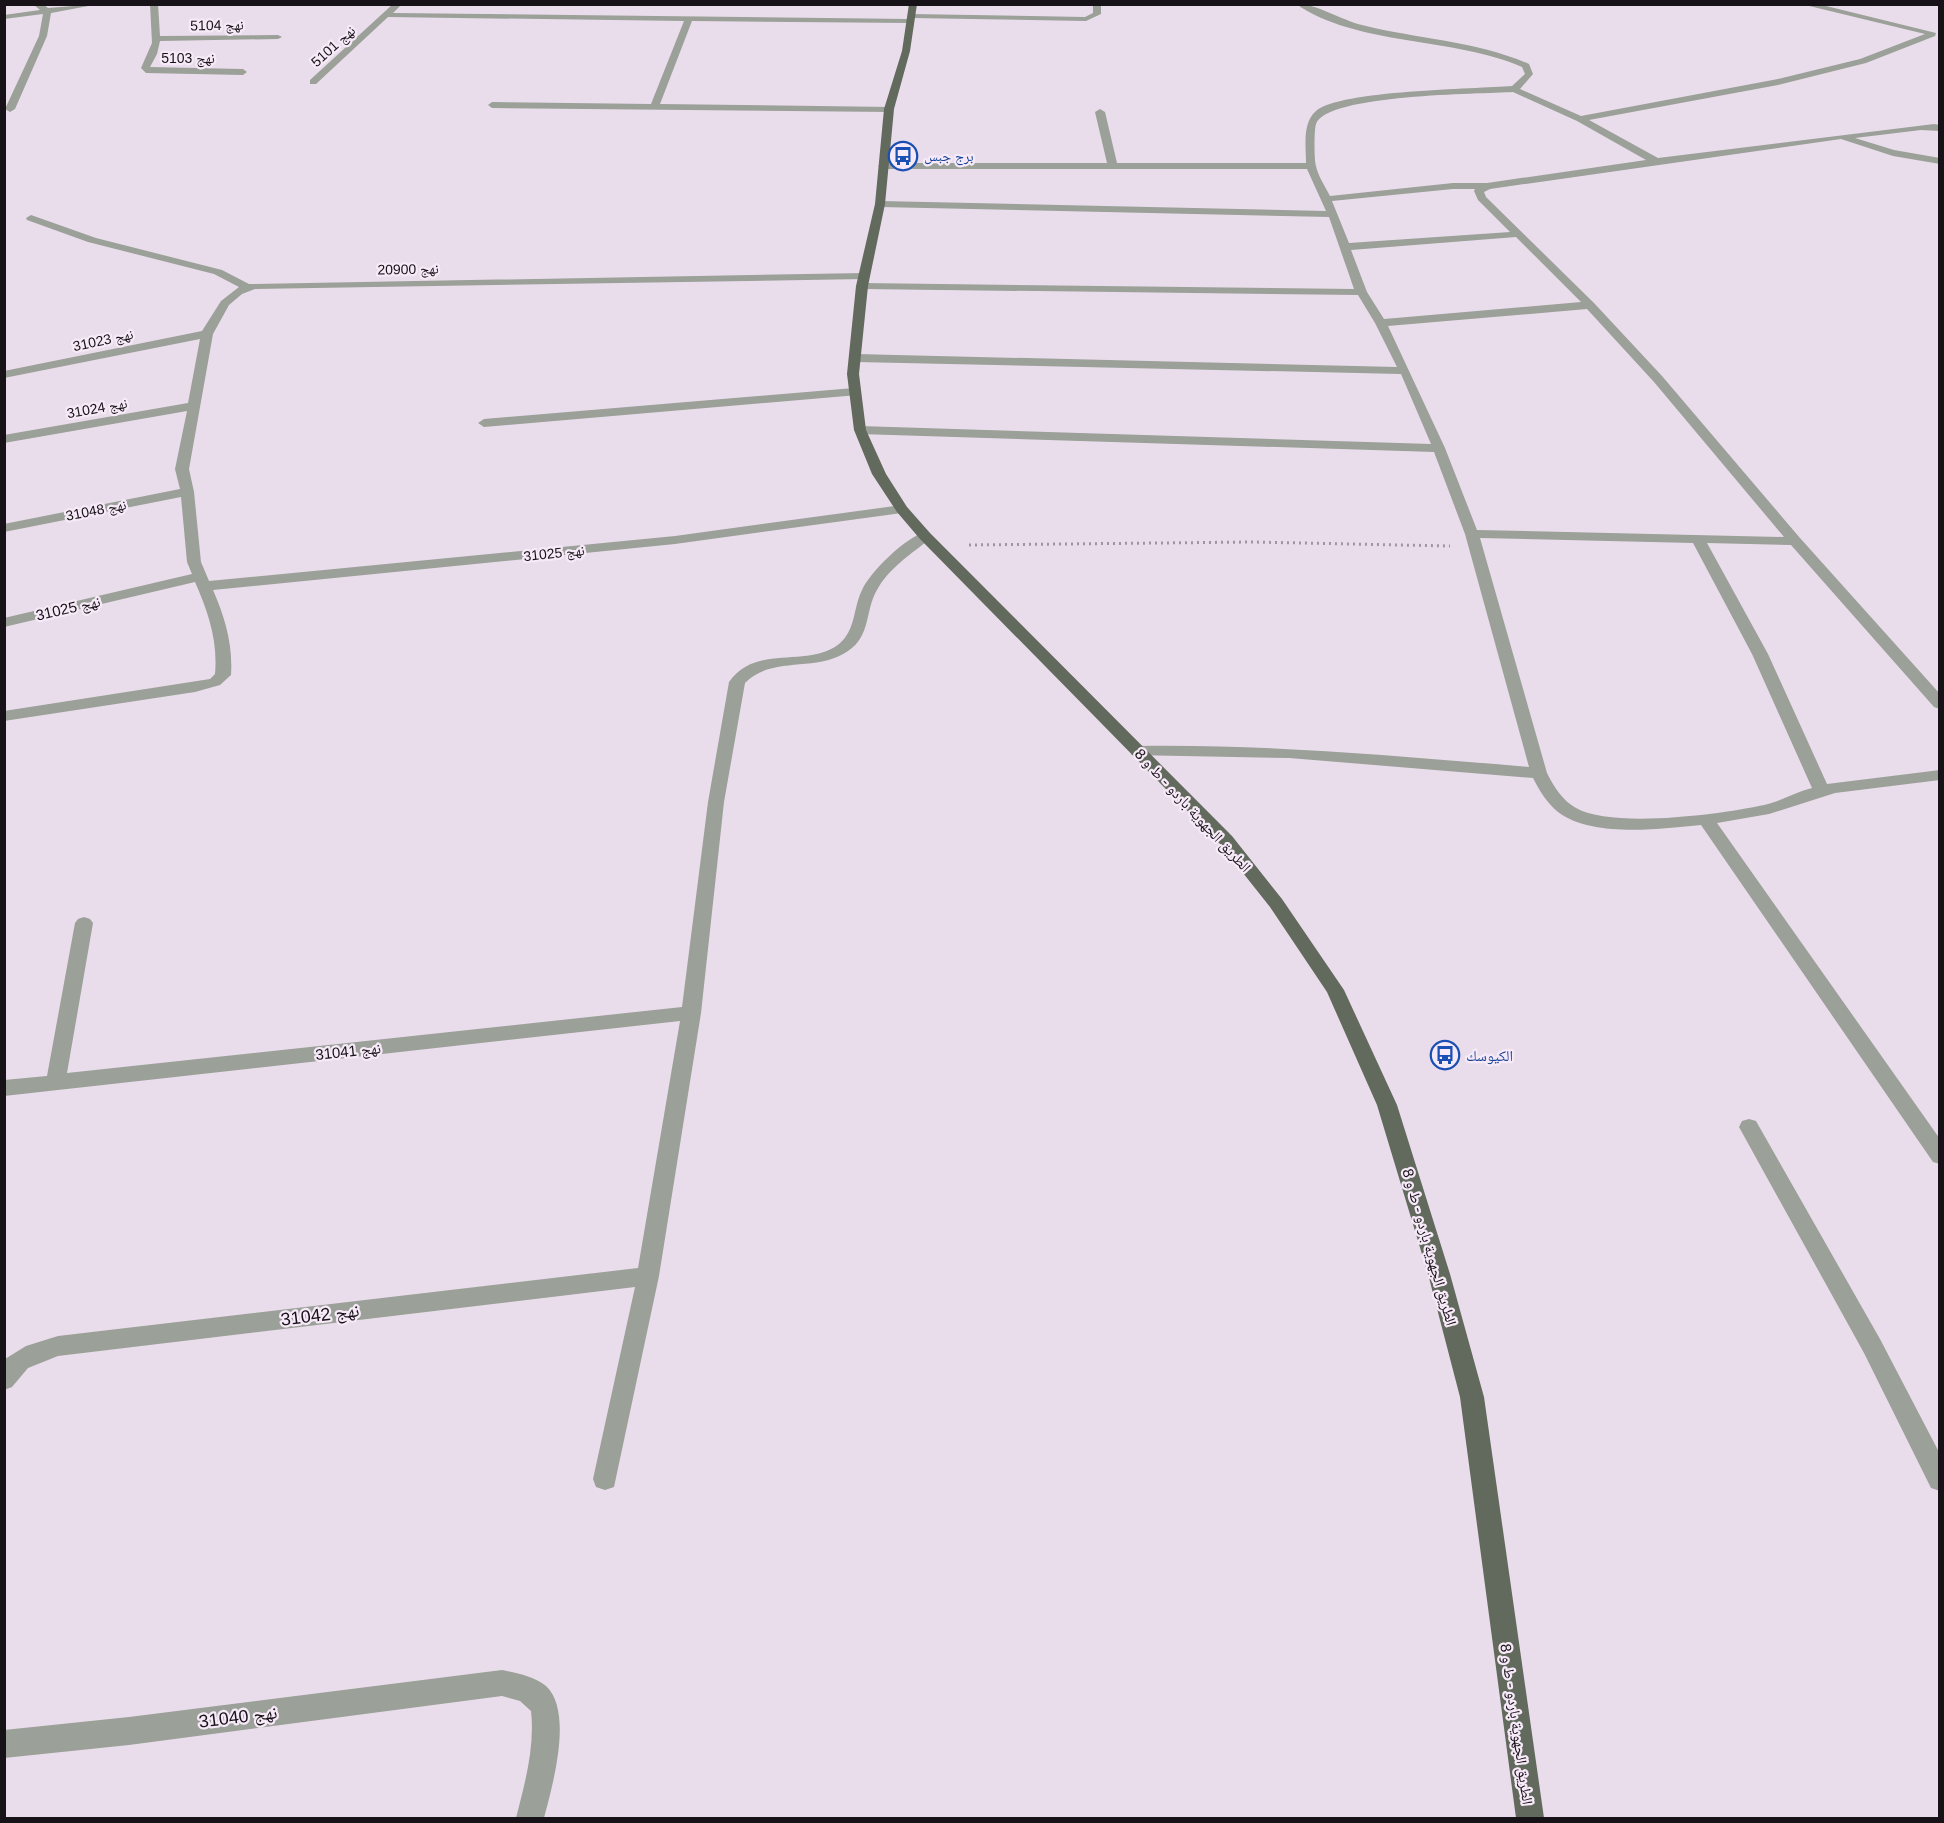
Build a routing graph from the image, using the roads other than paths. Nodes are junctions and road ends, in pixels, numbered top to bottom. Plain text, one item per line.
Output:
1 (37, 4) edge
2 (95, 4) edge
3 (154, 4) edge
4 (397, 4) edge
5 (515, 4) edge
6 (1300, 4) edge
7 (1805, 4) edge
8 (1097, 5) edge
9 (620, 6) dead end
10 (47, 11) junction
11 (912, 14) edge
12 (387, 15) junction
13 (4, 17) edge
14 (505, 17) junction
15 (615, 19) junction
16 (689, 19) junction
17 (1936, 34) edge
18 (278, 38) dead end
19 (156, 39) junction
20 (238, 72) dead end
21 (313, 82) dead end
22 (1514, 89) junction
23 (492, 105) dead end
24 (654, 107) junction
25 (10, 109) dead end
26 (889, 109) junction
27 (1100, 112) dead end
28 (1581, 119) junction
29 (1936, 125) edge
30 (1837, 136) junction
31 (1656, 161) junction
32 (1940, 161) edge
33 (883, 166) junction
34 (1113, 166) junction
35 (1311, 166) junction
36 (1486, 186) junction
37 (1326, 199) junction
38 (880, 204) junction
39 (1333, 214) junction
40 (31, 218) dead end
41 (1520, 234) junction
42 (1343, 247) junction
43 (863, 281) junction
44 (247, 287) junction
45 (1361, 292) junction
46 (1590, 305) junction
47 (1381, 323) junction
48 (207, 334) junction
49 (856, 358) junction
50 (1405, 371) junction
51 (4, 375) edge
52 (854, 392) junction
53 (194, 406) junction
54 (484, 423) dead end
55 (860, 430) junction
56 (4, 439) edge
57 (1439, 448) junction
58 (187, 492) junction
59 (902, 509) junction
60 (4, 528) edge
61 (1696, 538) junction
62 (931, 541) junction
63 (1473, 541) junction
64 (1795, 541) junction
65 (200, 575) junction
66 (4, 623) edge
67 (1940, 704) edge
68 (4, 716) edge
69 (1138, 751) junction
70 (1539, 773) junction
71 (1940, 775) edge
72 (1821, 791) junction
73 (1705, 819) junction
74 (84, 923) dead end
75 (691, 1013) junction
76 (56, 1082) junction
77 (4, 1088) edge
78 (1749, 1127) dead end
79 (1940, 1156) edge
80 (648, 1276) junction
81 (4, 1380) edge
82 (605, 1479) dead end
83 (1940, 1480) edge
84 (4, 1744) edge
85 (530, 1818) edge
86 (1530, 1818) edge

1 - 10 street
2 - 10 street
3 - 19 street
4 - 12 street, نهج 5101
5 - 14 street
6 - 22 street
7 - 17 street
8 - 11 street
9 - 15 street
10 - 13 street
10 - 25 street
11 - 16 street
11 - 26 main road, الطريق الجهوية باردو - ط و 8
12 - 14 street
12 - 21 street, نهج 5101
14 - 15 street
15 - 16 street
16 - 24 street
17 - 28 street
18 - 19 street, نهج 5104
19 - 20 street, نهج 5103
22 - 28 street
22 - 35 street
23 - 24 street
24 - 26 street
26 - 33 main road, الطريق الجهوية باردو - ط و 8
27 - 34 street
28 - 31 street
29 - 30 street
30 - 31 street
30 - 32 street
31 - 36 street
33 - 34 street
33 - 38 main road, الطريق الجهوية باردو - ط و 8
34 - 35 street
35 - 37 street
36 - 37 street
36 - 41 street
37 - 39 street
38 - 39 street
38 - 43 main road, الطريق الجهوية باردو - ط و 8
39 - 42 street
40 - 44 street
41 - 42 street
41 - 46 street
42 - 45 street
43 - 44 street, نهج 20900
43 - 45 street, نهج 20900
43 - 49 main road, الطريق الجهوية باردو - ط و 8
44 - 48 street
45 - 47 street
46 - 47 street
46 - 64 street
47 - 50 street
48 - 51 street, نهج 31023
48 - 53 street
49 - 50 street
49 - 52 main road, الطريق الجهوية باردو - ط و 8
50 - 57 street
52 - 54 street
52 - 55 main road, الطريق الجهوية باردو - ط و 8
53 - 56 street, نهج 31024
53 - 58 street
55 - 57 street
55 - 59 main road, الطريق الجهوية باردو - ط و 8
57 - 63 street
58 - 60 street, نهج 31048
58 - 65 street
59 - 62 main road, الطريق الجهوية باردو - ط و 8
59 - 65 street, نهج 31025
61 - 63 street
61 - 64 street
61 - 72 street
62 - 69 main road, الطريق الجهوية باردو - ط و 8
62 - 75 street
63 - 70 street
64 - 67 street
65 - 66 street, نهج 31025
65 - 68 street
69 - 70 street
69 - 86 main road, الطريق الجهوية باردو - ط و 8
70 - 73 street
71 - 72 street
72 - 73 street
73 - 79 street
74 - 76 street
75 - 76 street, نهج 31041
75 - 80 street
76 - 77 street, نهج 31041
78 - 83 street
80 - 81 street, نهج 31042
80 - 82 street
84 - 85 street, نهج 31040

